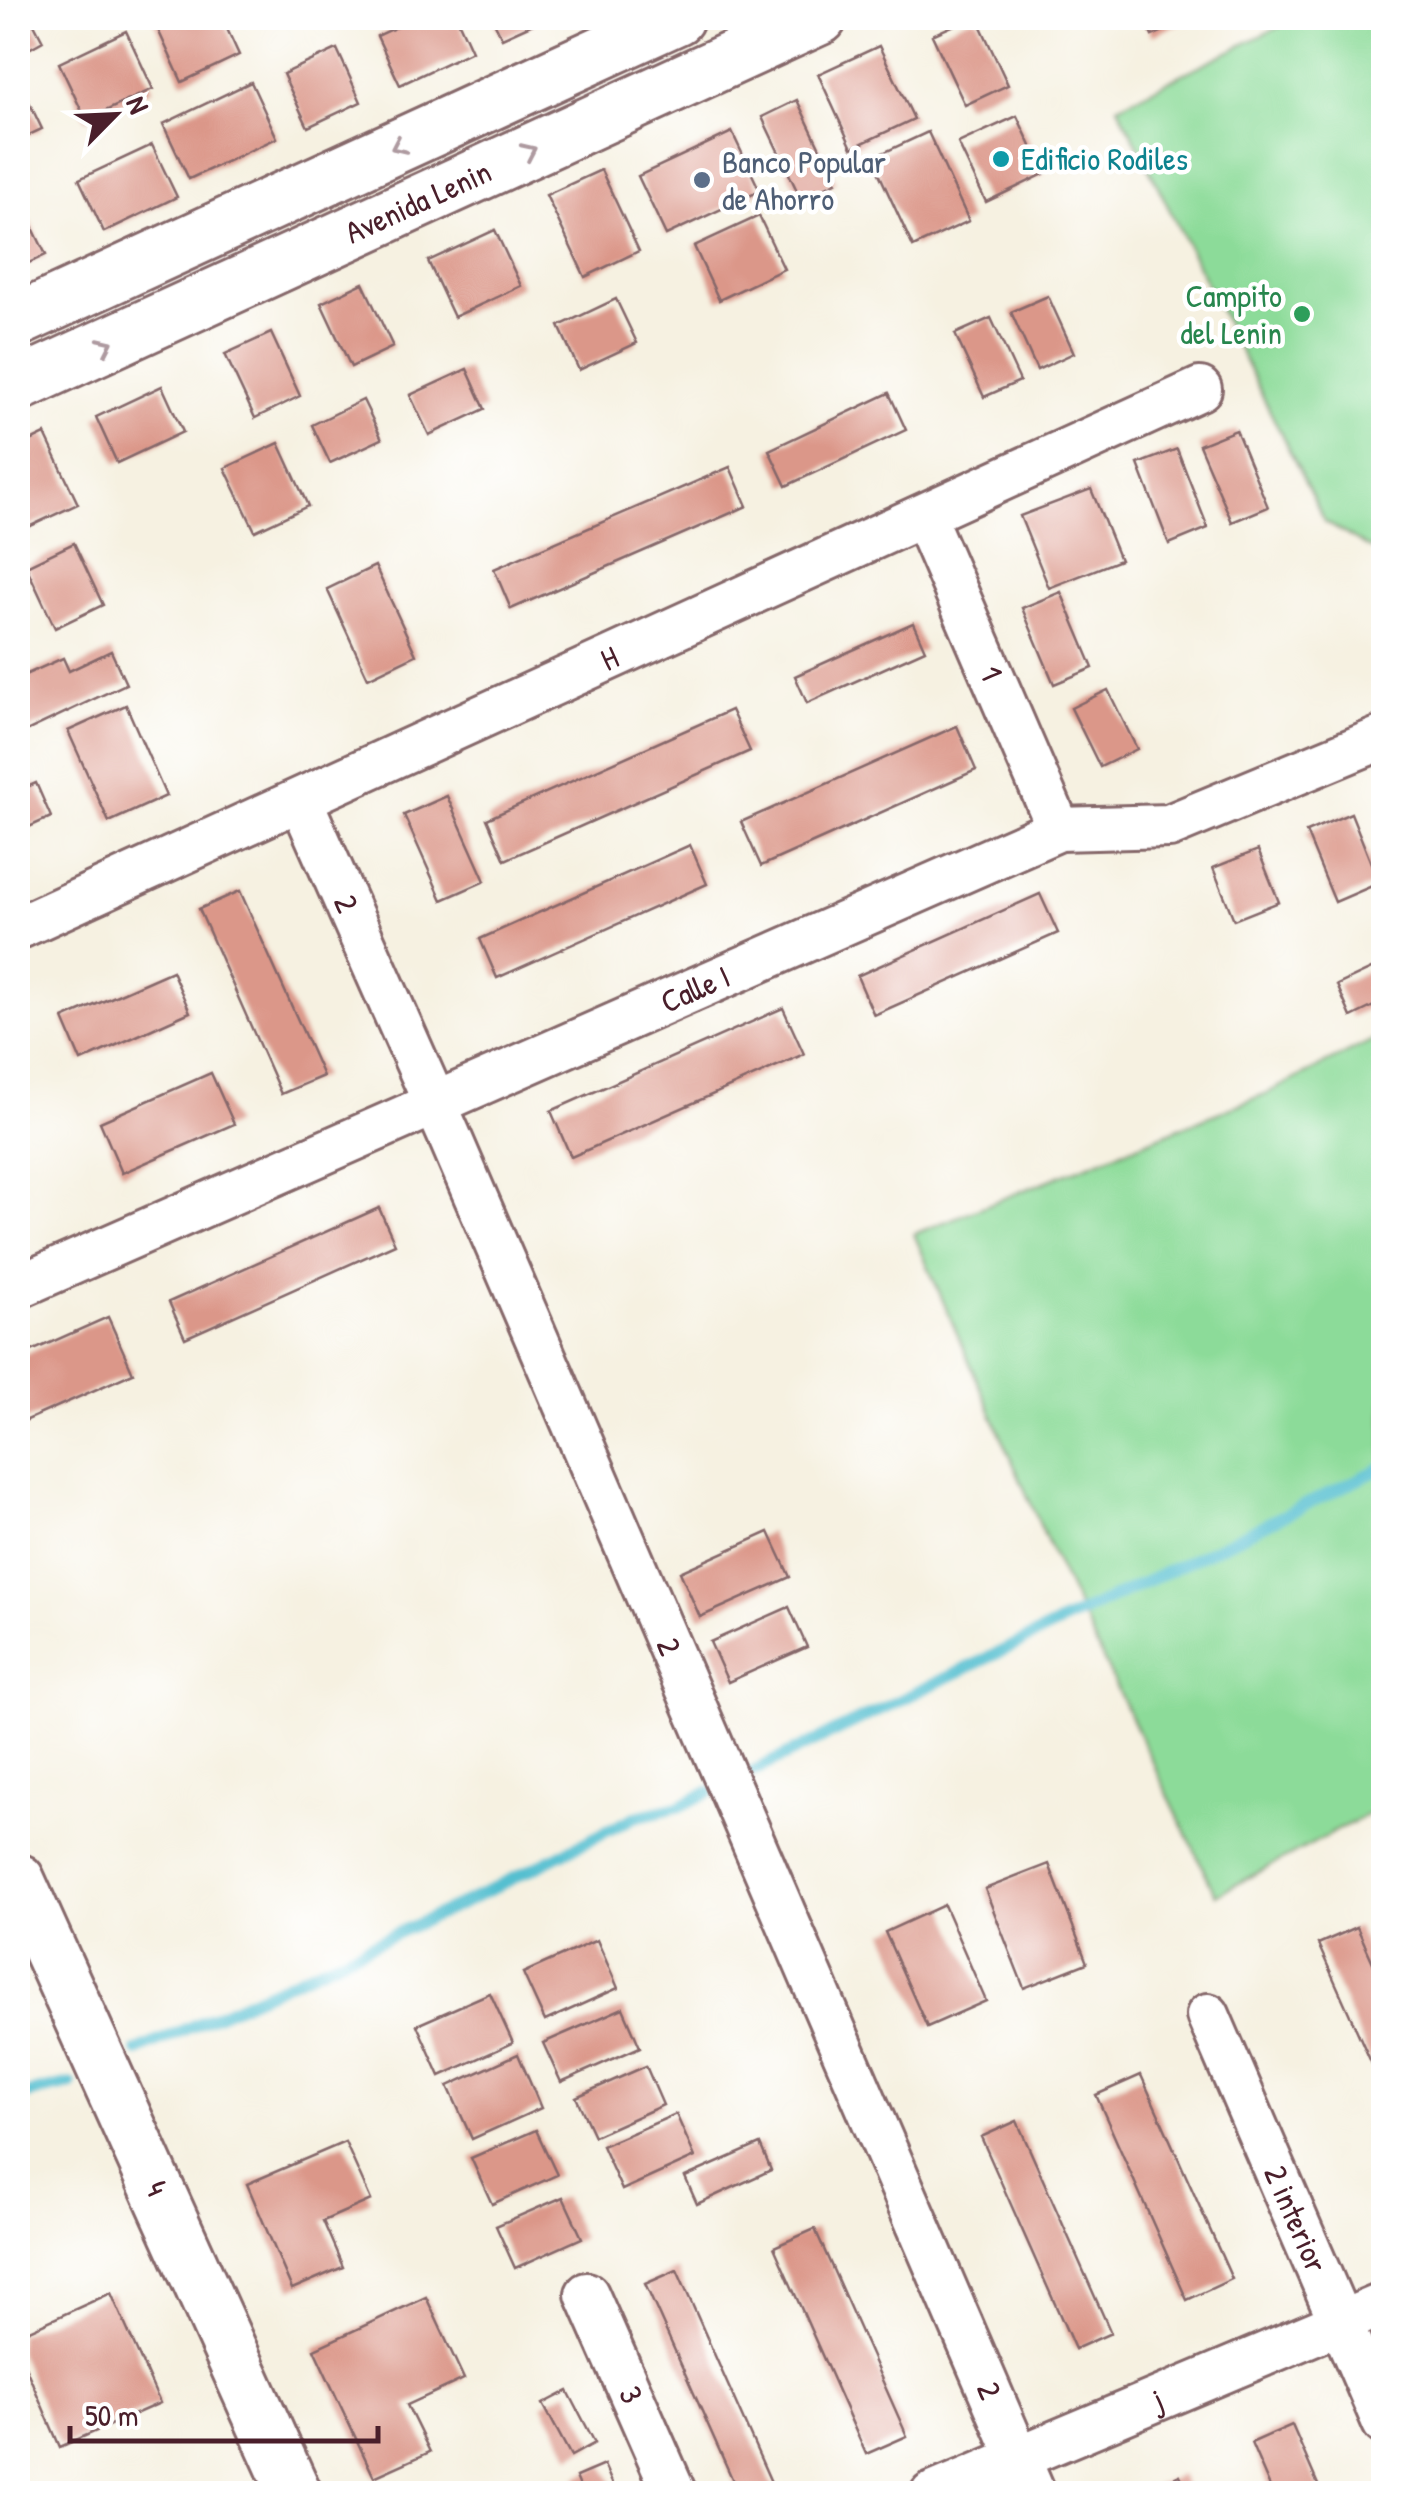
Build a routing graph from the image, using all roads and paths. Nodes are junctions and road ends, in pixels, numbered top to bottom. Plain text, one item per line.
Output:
1 (678, 18) edge
2 (820, 18) edge
3 (18, 320) edge
4 (18, 385) edge
5 (1200, 389) dead end
6 (924, 517) junction
7 (1384, 737) edge
8 (301, 802) junction
9 (1059, 829) junction
10 (18, 928) edge
11 (435, 1103) junction
12 (18, 1287) edge
13 (18, 1880) edge
14 (1208, 2015) dead end
15 (587, 2294) dead end
16 (1384, 2304) edge
17 (1340, 2323) junction
18 (1384, 2423) edge
19 (1025, 2475) edge
20 (295, 2494) edge
21 (675, 2494) edge
22 (932, 2494) edge

1 -> 3 street, Avenida Lenin
4 -> 2 street, Avenida Lenin
5 - 6 street, H
6 - 8 street, H
6 - 9 street, 1
7 - 9 street, Calle I
8 - 10 street, H
8 - 11 street, 2
9 - 11 street, Calle I
11 - 12 street, Calle I
11 - 19 street, 2
13 - 20 street, 4
14 - 17 street, 2 interior
15 - 21 street, 3
16 - 17 street, j
17 - 18 street, 2 interior
17 - 19 street, j
19 - 22 street, j

